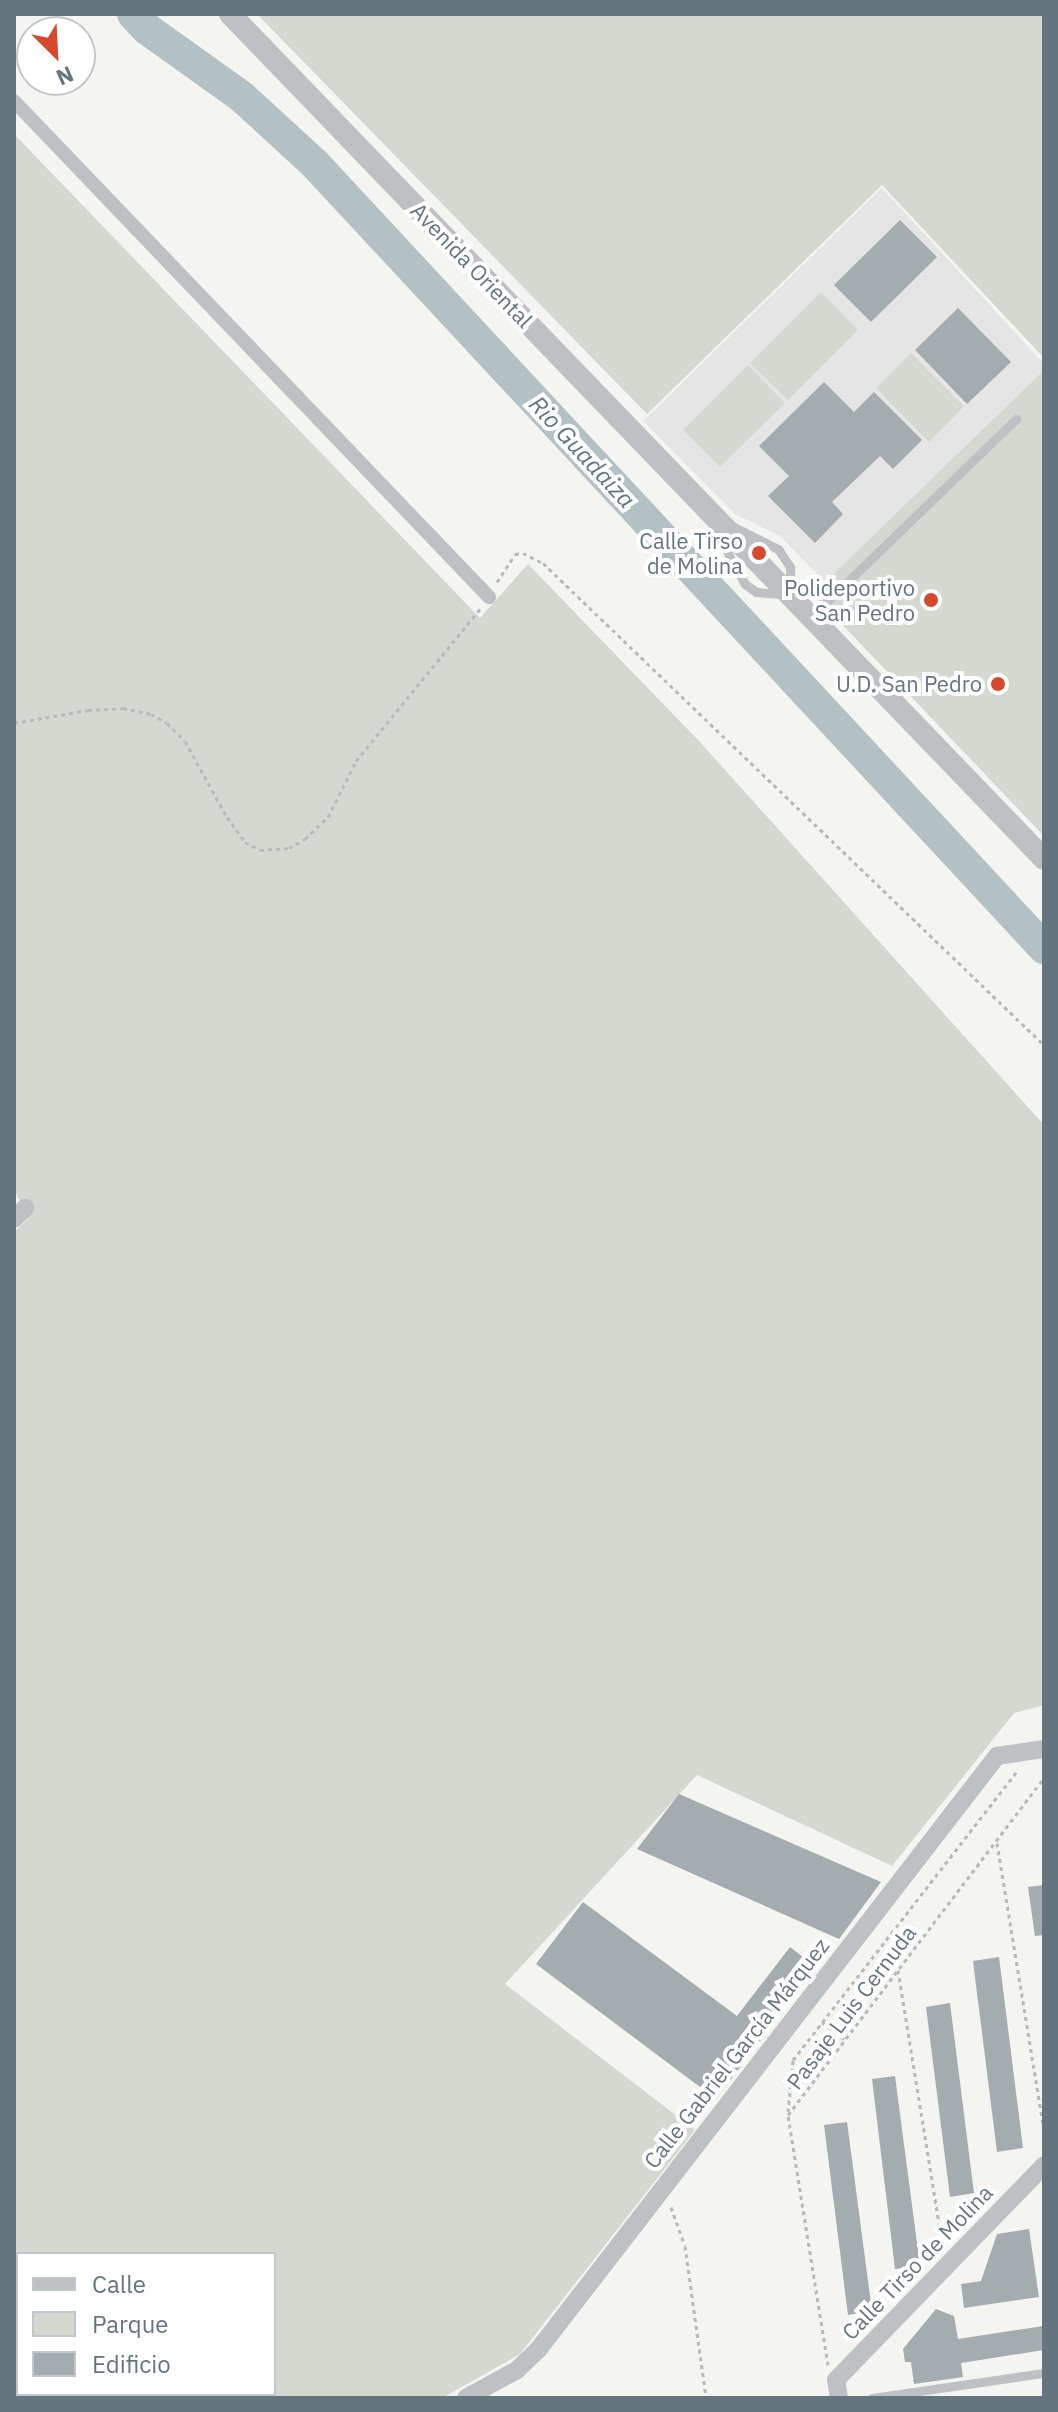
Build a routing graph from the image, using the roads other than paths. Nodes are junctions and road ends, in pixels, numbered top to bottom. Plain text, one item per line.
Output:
1 (230, 14) edge
2 (14, 101) edge
3 (1016, 419) dead end
4 (489, 597) road end
5 (812, 616) junction
6 (1044, 859) edge
7 (1039, 1750) edge
8 (1044, 2169) edge
9 (1044, 2373) edge
10 (838, 2389) edge
11 (466, 2398) edge
12 (872, 2398) edge

1 - 5 street, Avenida Oriental
2 - 4 street
3 - 5 lane
5 - 6 street, Avenida Oriental
7 - 11 street, Calle Gabriel García Márquez
8 - 10 street, Calle Tirso de Molina
9 - 12 lane

